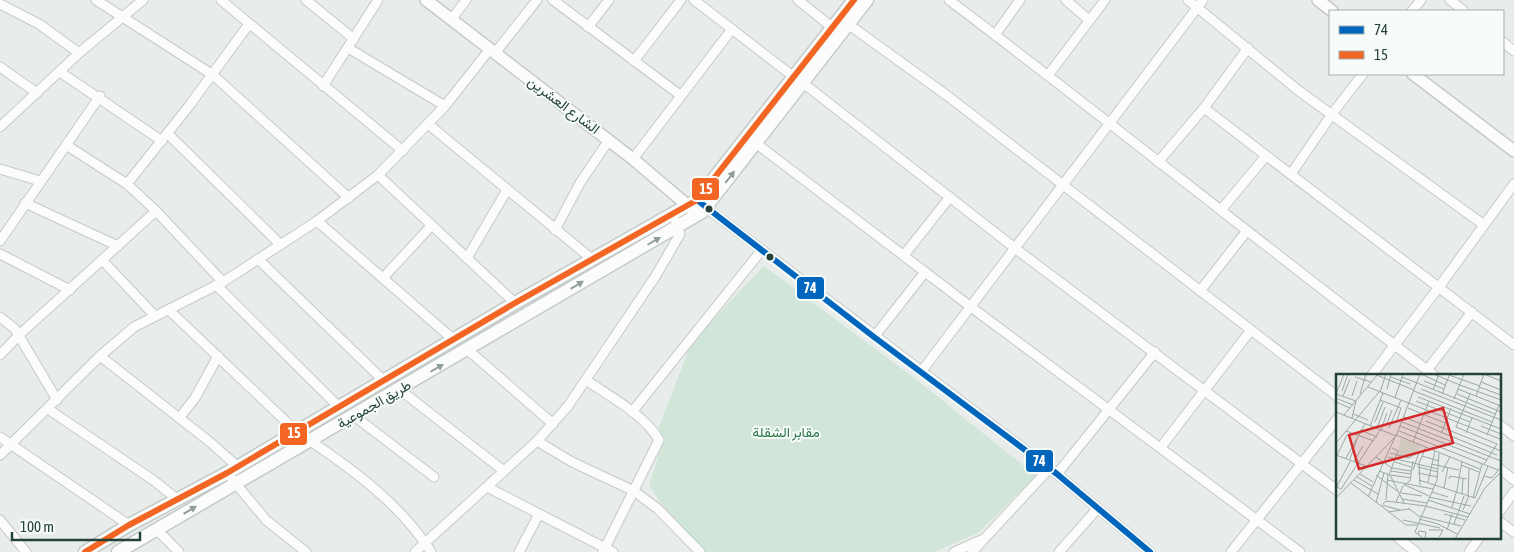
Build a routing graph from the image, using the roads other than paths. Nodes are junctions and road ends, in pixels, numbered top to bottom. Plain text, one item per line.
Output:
1 (96, 0) edge
2 (142, 0) edge
3 (221, 0) edge
4 (306, 0) edge
5 (378, 0) edge
6 (426, 0) edge
7 (466, 0) edge
8 (537, 0) edge
9 (553, 0) edge
10 (609, 0) edge
11 (681, 0) edge
12 (694, 0) edge
13 (798, 0) edge
14 (854, 0) edge
15 (867, 0) edge
16 (949, 0) edge
17 (1020, 0) edge
18 (1066, 0) edge
19 (1104, 0) edge
20 (1188, 0) edge
21 (1318, 0) edge
22 (1421, 0) edge
23 (1450, 0) edge
24 (0, 4) edge
25 (1200, 4) edge
26 (1331, 10) edge
27 (1413, 10) edge
28 (1463, 10) edge
29 (121, 16) junction
30 (451, 20) junction
31 (1090, 20) junction
32 (248, 24) junction
33 (848, 24) junction
34 (588, 27) junction
35 (832, 28) junction
36 (732, 29) junction
37 (995, 35) junction
38 (354, 39) junction
39 (1504, 43) edge
40 (348, 48) junction
41 (1248, 48) junction
42 (492, 51) junction
43 (1514, 51) edge
44 (79, 53) junction
45 (634, 61) junction
46 (0, 67) edge
47 (60, 72) junction
48 (1049, 74) junction
49 (213, 75) junction
50 (1363, 75) edge
51 (1414, 75) edge
52 (798, 80) junction
53 (323, 86) junction
54 (37, 93) junction
55 (680, 95) junction
56 (100, 96) junction
57 (445, 106) junction
58 (1204, 108) junction
59 (1332, 114) junction
60 (1110, 123) junction
61 (428, 124) junction
62 (0, 127) edge
63 (165, 137) junction
64 (609, 140) junction
65 (757, 144) junction
66 (66, 145) junction
67 (402, 151) junction
68 (1514, 152) edge
69 (1266, 156) junction
70 (634, 159) junction
71 (1158, 162) junction
72 (0, 169) edge
73 (1291, 174) junction
74 (378, 175) junction
75 (40, 181) junction
76 (127, 184) junction
77 (1514, 184) edge
78 (1063, 185) junction
79 (507, 190) junction
80 (349, 198) junction
81 (950, 198) junction
82 (26, 203) junction
83 (698, 207) junction
84 (156, 210) junction
85 (1220, 210) junction
86 (317, 221) junction
87 (675, 221) junction
88 (432, 225) junction
89 (1484, 225) junction
90 (555, 230) junction
91 (1246, 232) junction
92 (0, 241) edge
93 (280, 244) junction
94 (118, 246) junction
95 (1016, 249) junction
96 (761, 251) junction
97 (0, 254) edge
98 (904, 255) junction
99 (467, 258) junction
100 (258, 259) junction
101 (593, 260) junction
102 (103, 261) junction
103 (925, 272) junction
104 (383, 278) junction
105 (220, 283) junction
106 (1439, 287) junction
107 (70, 290) junction
108 (1200, 291) junction
109 (515, 303) junction
110 (971, 307) junction
111 (169, 310) junction
112 (1472, 312) junction
113 (155, 316) junction
114 (0, 317) edge
115 (1251, 330) junction
116 (19, 335) junction
117 (874, 337) junction
118 (454, 340) junction
119 (1395, 344) junction
120 (1514, 345) edge
121 (468, 350) junction
122 (1155, 352) junction
123 (0, 356) edge
124 (100, 356) junction
125 (218, 356) junction
126 (1427, 370) junction
127 (921, 372) junction
128 (1374, 374) edge
129 (1432, 374) edge
130 (586, 380) junction
131 (384, 382) junction
132 (399, 389) junction
133 (1204, 390) junction
134 (1336, 395) edge
135 (57, 400) junction
136 (339, 407) junction
137 (1110, 408) junction
138 (48, 409) junction
139 (632, 412) junction
140 (353, 415) junction
141 (180, 417) junction
142 (1336, 421) edge
143 (553, 424) junction
144 (1502, 427) edge
145 (297, 432) junction
146 (0, 436) edge
147 (1514, 436) edge
148 (309, 440) junction
149 (537, 441) junction
150 (11, 446) junction
151 (1161, 447) junction
152 (0, 455) edge
153 (1302, 464) junction
154 (504, 471) junction
155 (1054, 471) junction
156 (1502, 471) edge
157 (234, 474) junction
158 (434, 477) dead end
159 (1514, 480) edge
160 (487, 487) junction
161 (1336, 490) edge
162 (634, 491) junction
163 (1514, 492) edge
164 (177, 499) junction
165 (1098, 508) junction
166 (1502, 508) edge
167 (539, 514) junction
168 (1258, 519) junction
169 (0, 520) edge
170 (1502, 523) edge
171 (129, 525) junction
172 (157, 530) junction
173 (1514, 532) edge
174 (982, 540) junction
175 (1401, 540) edge
176 (1478, 540) edge
177 (426, 543) junction
178 (93, 550) edge
179 (607, 551) edge
180 (26, 552) edge
181 (118, 552) edge
182 (180, 552) edge
183 (306, 552) edge
184 (415, 552) edge
185 (432, 552) edge
186 (519, 552) edge
187 (700, 552) edge
188 (954, 552) edge
189 (972, 552) edge
190 (1059, 552) edge
191 (1150, 552) edge
192 (1231, 552) edge
193 (1300, 552) edge
194 (1416, 552) edge
195 (1469, 552) edge

1 - 29 street
2 - 29 street
3 - 32 street
4 - 38 street
5 - 38 street
6 - 30 street, الشارع العشرين
7 - 30 street
8 - 42 street
9 - 34 street
10 - 34 street
11 - 45 street
12 - 36 street
13 - 35 street
14 - 35 main road
15 - 33 main road
16 - 37 street
17 - 37 street
18 - 31 street
19 - 31 street
20 - 25 street
21 - 26 street
22 - 27 street
23 - 28 street
24 - 44 street
25 - 41 street
25 - 60 street
29 - 44 street
29 - 49 street
30 - 42 street, الشارع العشرين
31 - 48 street
32 - 49 street
32 - 53 street
33 - 52 main road
33 - 78 street
34 - 45 street
35 - 52 main road
36 - 52 street
36 - 55 street
37 - 48 street
38 - 40 street
39 - 43 street
40 - 53 street
40 - 57 street
41 - 58 street
41 - 59 street
42 - 57 street
42 - 64 street, الشارع العشرين
44 - 47 street
45 - 55 street
46 - 54 street
47 - 54 street
47 - 56 street
48 - 60 street
49 - 63 street
49 - 80 street
50 - 59 street
51 - 68 street
52 - 65 main road
52 - 81 street
52 - 83 main road
53 - 67 street
54 - 62 street
55 - 70 street
56 - 63 street
56 - 66 street
57 - 61 street
58 - 69 street
58 - 71 street
59 - 73 street
59 - 89 street
60 - 71 street
60 - 78 street
61 - 67 street
61 - 79 street
63 - 76 street
63 - 93 street
64 - 70 street, الشارع العشرين
64 - 90 street
83 -> 65 main road
65 - 98 street
66 - 75 street
66 - 76 street
67 - 74 street
69 - 73 street
69 - 85 street
70 - 83 street, الشارع العشرين
71 - 85 street
72 - 75 street
73 - 106 street
74 - 80 street
74 - 88 street
75 - 82 street
76 - 84 street
77 - 89 street
78 - 95 street
78 - 108 street
79 - 90 street
79 - 99 street
80 - 86 street
81 - 95 street
81 - 98 street
82 - 92 street
82 - 94 street
83 - 87 main road
83 - 96 street
84 - 94 street
84 - 105 street
85 - 91 street
86 - 93 street
86 - 104 street
87 - 101 main road, طريق الجموعية
121 -> 87 main road, طريق الجموعية
87 - 130 street
88 - 99 street
88 - 104 street
89 - 106 street
90 - 101 street
91 - 108 street
91 - 119 street
93 - 100 street
94 - 102 street
95 - 110 street
95 - 122 street
96 - 117 street
96 - 139 street
97 - 107 street
98 - 103 street
99 - 109 street
100 - 105 street
100 - 131 street
101 - 109 main road, طريق الجموعية
102 - 107 street
102 - 113 street
103 - 110 street
103 - 117 street
104 - 118 street
105 - 111 street
105 - 136 street
106 - 112 street
106 - 119 street
107 - 116 street
108 - 115 street
109 - 118 main road, طريق الجموعية
110 - 127 street
110 - 137 street
111 - 113 street
111 - 125 street
112 - 120 street
112 - 126 street
113 - 124 street
114 - 116 street
115 - 133 street
115 - 134 street
116 - 123 street
116 - 135 street
117 - 127 street
118 - 131 main road, طريق الجموعية
119 - 126 street
119 - 128 street
132 -> 121 main road, طريق الجموعية
121 - 143 street
122 - 133 street
122 - 137 street
124 - 135 street
124 - 141 street
125 - 141 street
125 - 145 street
126 - 129 street
127 - 155 street
130 - 139 street
130 - 143 street
131 - 136 main road, طريق الجموعية
132 - 140 main road, طريق الجموعية
132 - 154 street
133 - 151 street
133 - 153 street
135 - 138 street
136 - 145 main road, طريق الجموعية
137 - 151 street
137 - 155 street
138 - 150 street
138 - 164 street
139 - 162 street
140 - 148 main road, طريق الجموعية
140 - 158 street
141 - 157 street
142 - 153 street
143 - 149 street
144 - 147 street
145 - 157 main road, طريق الجموعية
146 - 150 street
148 - 157 main road, طريق الجموعية
148 - 177 street
149 - 154 street
149 - 162 street
150 - 152 street
150 - 171 street
151 - 168 street
153 - 161 street
153 - 168 street
154 - 160 street
155 - 165 street
155 - 174 street
156 - 159 street
157 - 164 main road, طريق الجموعية
172 -> 157 main road, طريق الجموعية
157 - 183 street
160 - 167 street
160 - 177 street
162 - 179 street
162 - 187 street
163 - 166 street
164 - 171 main road, طريق الجموعية
165 - 190 street
165 - 191 street
167 - 179 street
167 - 186 street
168 - 192 street
168 - 193 street
169 - 180 street
170 - 173 street
171 - 178 main road, طريق الجموعية
172 - 181 main road, طريق الجموعية
172 - 182 street
174 - 188 street
174 - 189 street
175 - 194 street
176 - 195 street
177 - 184 street
177 - 185 street

